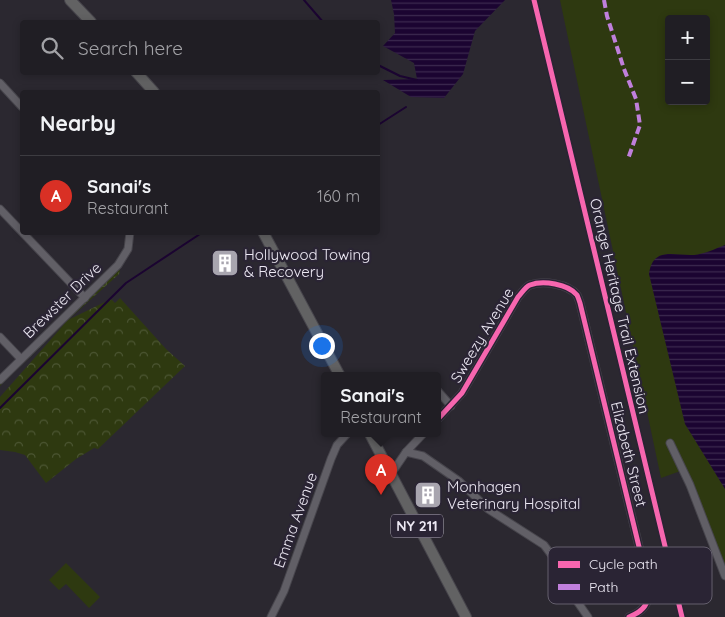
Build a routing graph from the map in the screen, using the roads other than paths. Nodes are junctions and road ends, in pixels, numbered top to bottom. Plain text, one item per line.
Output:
1 (70, 0) edge
2 (89, 20) edge
3 (138, 75) edge
4 (0, 83) edge
5 (152, 90) edge
6 (20, 105) edge
7 (0, 209) edge
8 (20, 230) edge
9 (25, 235) edge
10 (130, 235) edge
11 (265, 235) edge
12 (85, 298) junction
13 (580, 303) joint
14 (0, 337) edge
15 (21, 359) junction
16 (338, 372) edge
17 (0, 380) edge
18 (441, 394) edge
19 (451, 406) junction
20 (441, 416) edge
21 (344, 437) edge
22 (372, 437) edge
23 (420, 437) edge
24 (670, 442) dead end
25 (406, 452) junction
26 (391, 474) junction
27 (639, 547) edge
28 (548, 551) edge
29 (725, 576) edge
30 (579, 604) edge
31 (646, 604) edge
32 (271, 617) edge
33 (466, 617) edge
34 (588, 617) edge
35 (629, 617) edge

1 - 2 main road
3 - 5 main road
4 - 6 street
7 - 8 street
9 - 12 street
10 - 12 street, Brewster Drive
11 - 16 main road
12 - 15 street, Brewster Drive
13 - 19 street, Sweezy Avenue
13 - 27 street, Elizabeth Street
14 - 15 street
15 - 17 street, Brewster Drive
18 - 19 street
19 - 20 street, Sweezy Avenue
21 - 32 street, Emma Avenue
22 - 26 main road, NY 211
23 - 25 street
24 - 29 street
25 - 26 street
25 - 28 street
26 - 33 main road, NY 211
30 - 34 street
31 - 35 street, Elizabeth Street

